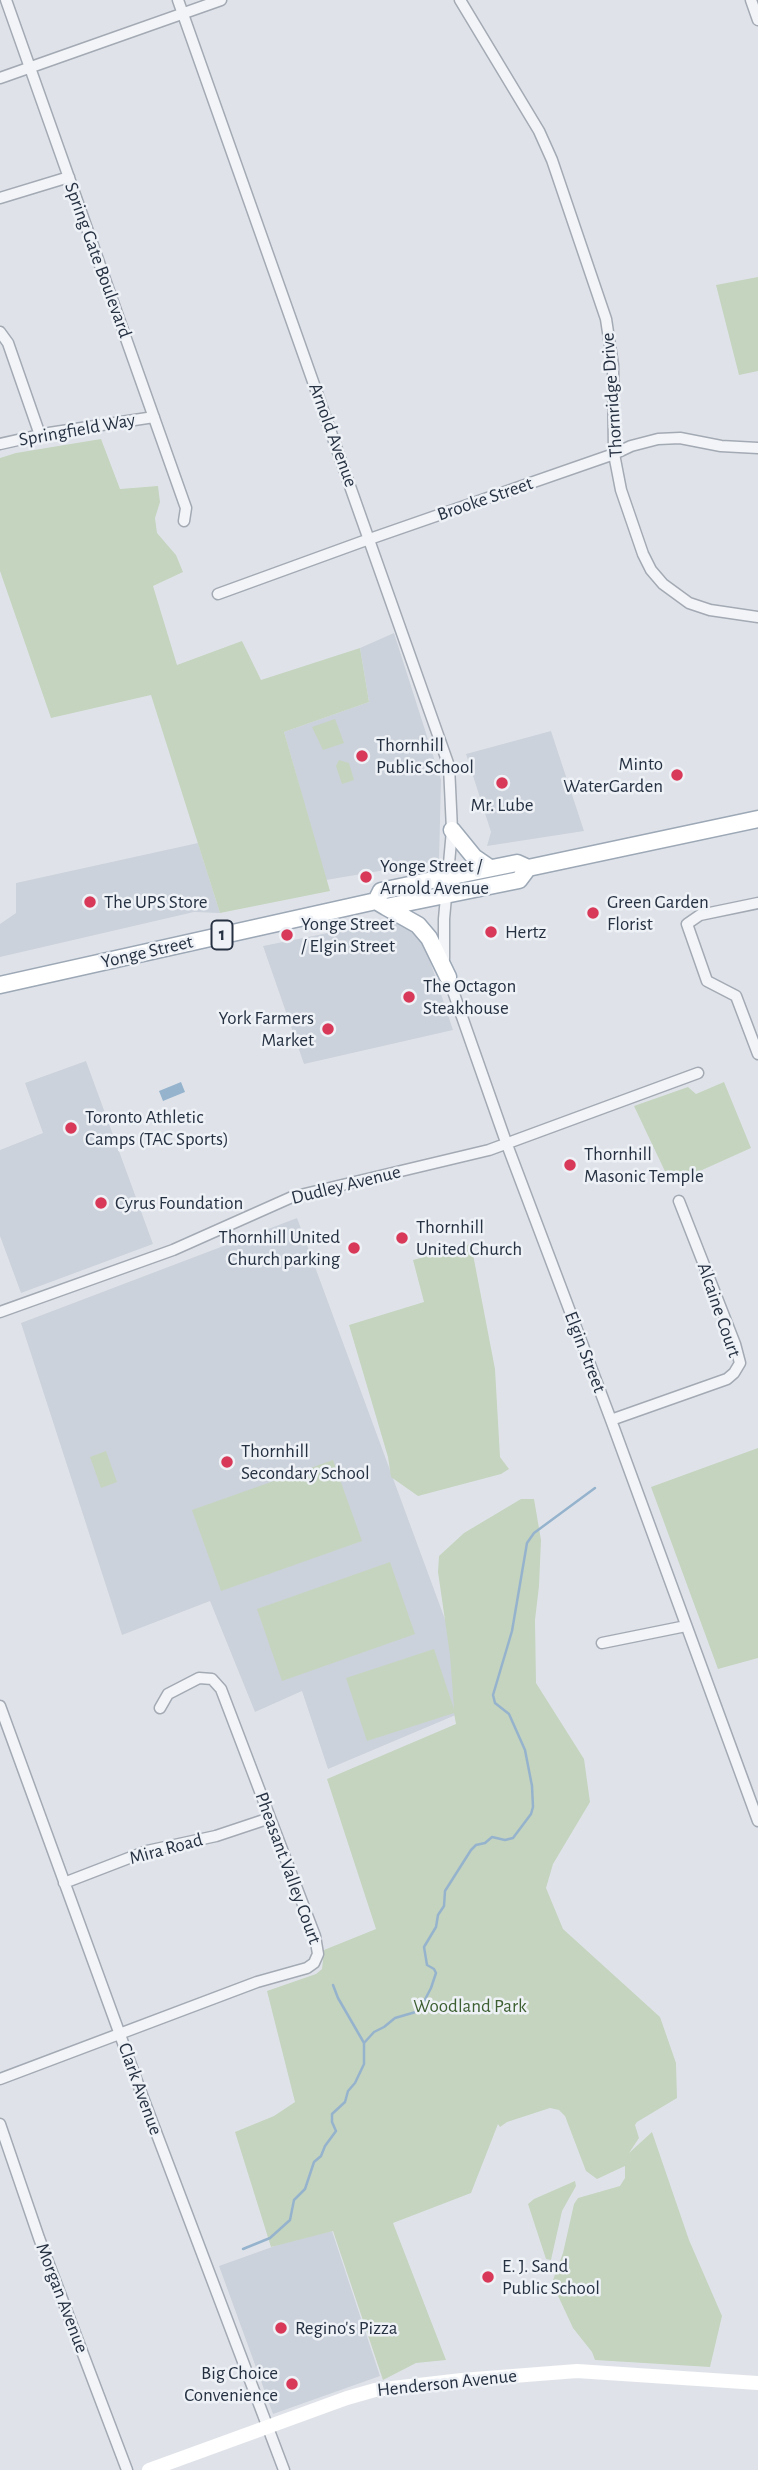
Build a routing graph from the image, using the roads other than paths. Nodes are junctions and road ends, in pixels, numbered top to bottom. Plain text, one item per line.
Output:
1 (6, 0) edge
2 (178, 0) edge
3 (221, 0) edge
4 (460, 0) edge
5 (751, 0) edge
6 (183, 13) junction
7 (758, 20) edge
8 (30, 68) junction
9 (0, 78) edge
10 (69, 177) junction
11 (0, 198) edge
12 (0, 332) edge
13 (154, 417) junction
14 (40, 435) junction
15 (0, 444) edge
16 (758, 448) edge
17 (614, 454) junction
18 (184, 521) dead end
19 (370, 539) junction
20 (218, 594) dead end
21 (758, 617) edge
22 (758, 820) edge
23 (452, 830) junction
24 (528, 867) junction
25 (490, 868) junction
26 (448, 877) junction
27 (446, 896) junction
28 (758, 903) edge
29 (381, 904) junction
30 (448, 977) junction
31 (0, 985) edge
32 (758, 1054) edge
33 (698, 1073) dead end
34 (506, 1142) junction
35 (679, 1201) dead end
36 (0, 1312) edge
37 (611, 1420) junction
38 (686, 1626) junction
39 (602, 1643) dead end
40 (0, 1706) edge
41 (160, 1707) dead end
42 (270, 1818) junction
43 (758, 1821) edge
44 (64, 1883) junction
45 (120, 2035) junction
46 (0, 2079) edge
47 (0, 2124) edge
48 (758, 2383) edge
49 (267, 2427) junction
50 (127, 2470) edge
51 (149, 2470) edge
52 (284, 2470) edge

1 - 8 street, Spring Gate Boulevard
2 - 6 street, Arnold Avenue
3 - 6 street
4 - 17 street, Thornridge Drive
5 - 7 street
6 - 8 street
6 - 19 street, Arnold Avenue
8 - 9 street
8 - 10 street, Spring Gate Boulevard
10 - 11 street
10 - 13 street, Spring Gate Boulevard
12 - 14 street
13 - 14 street, Springfield Way
13 - 18 street, Spring Gate Boulevard
14 - 15 street, Springfield Way
16 - 17 street, Brooke Street
17 - 19 street, Brooke Street
17 - 21 street, Thornridge Drive
19 - 20 street, Brooke Street
19 - 23 street, Arnold Avenue
22 - 24 main road, Yonge Street / 1
23 - 25 main road
23 - 26 street, Arnold Avenue
24 - 25 main road, Yonge Street / 1
24 - 27 main road, Yonge Street / 1
25 - 26 main road, Yonge Street / 1
26 - 27 street, Elgin Street
26 - 29 main road, Yonge Street / 1
27 - 29 main road, Yonge Street / 1
27 - 30 street, Elgin Street
28 - 32 street
29 - 30 main road
29 - 31 main road, Yonge Street / 1
30 - 34 street, Elgin Street
33 - 34 street, Dudley Avenue
34 - 36 street, Dudley Avenue
34 - 37 street, Elgin Street
35 - 37 street, Alcaine Court
37 - 38 street, Elgin Street
38 - 39 street
38 - 43 street, Elgin Street
40 - 44 street, Clark Avenue
41 - 42 street, Pheasant Valley Court
42 - 44 street, Mira Road
42 - 45 street, Pheasant Valley Court
44 - 45 street, Clark Avenue
45 - 46 street
45 - 49 street, Clark Avenue
47 - 50 street, Morgan Avenue
48 - 49 street, Henderson Avenue
49 - 51 street, Henderson Avenue
49 - 52 street, Clark Avenue

